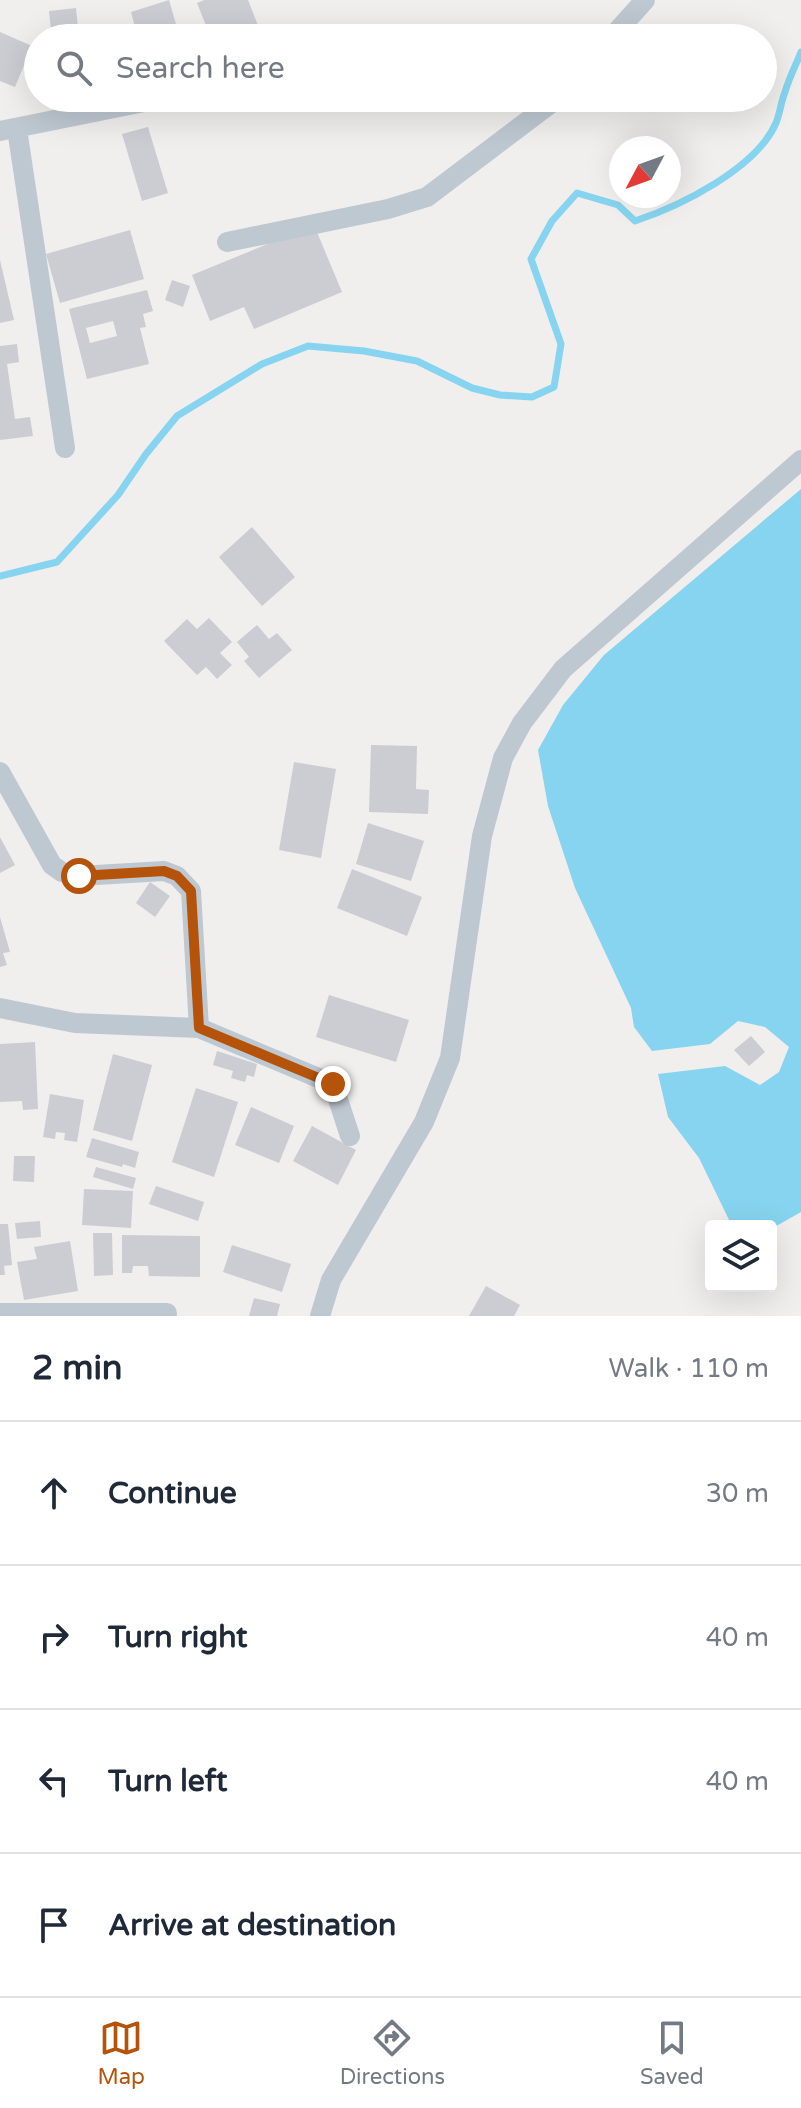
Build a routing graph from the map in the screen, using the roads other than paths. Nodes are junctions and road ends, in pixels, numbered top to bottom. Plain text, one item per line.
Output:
1 (645, 0) edge
2 (624, 24) edge
3 (96, 112) edge
4 (539, 112) edge
5 (9, 130) edge
6 (227, 242) dead end
7 (65, 448) dead end
8 (801, 460) edge
9 (0, 772) edge
10 (0, 1008) edge
11 (199, 1028) junction
12 (350, 1136) dead end
13 (0, 1313) edge
14 (167, 1313) dead end
15 (320, 1316) edge

1 - 2 street
3 - 5 street
4 - 6 street
5 - 7 street
8 - 15 street
9 - 11 street
10 - 11 street
11 - 12 street
13 - 14 street

